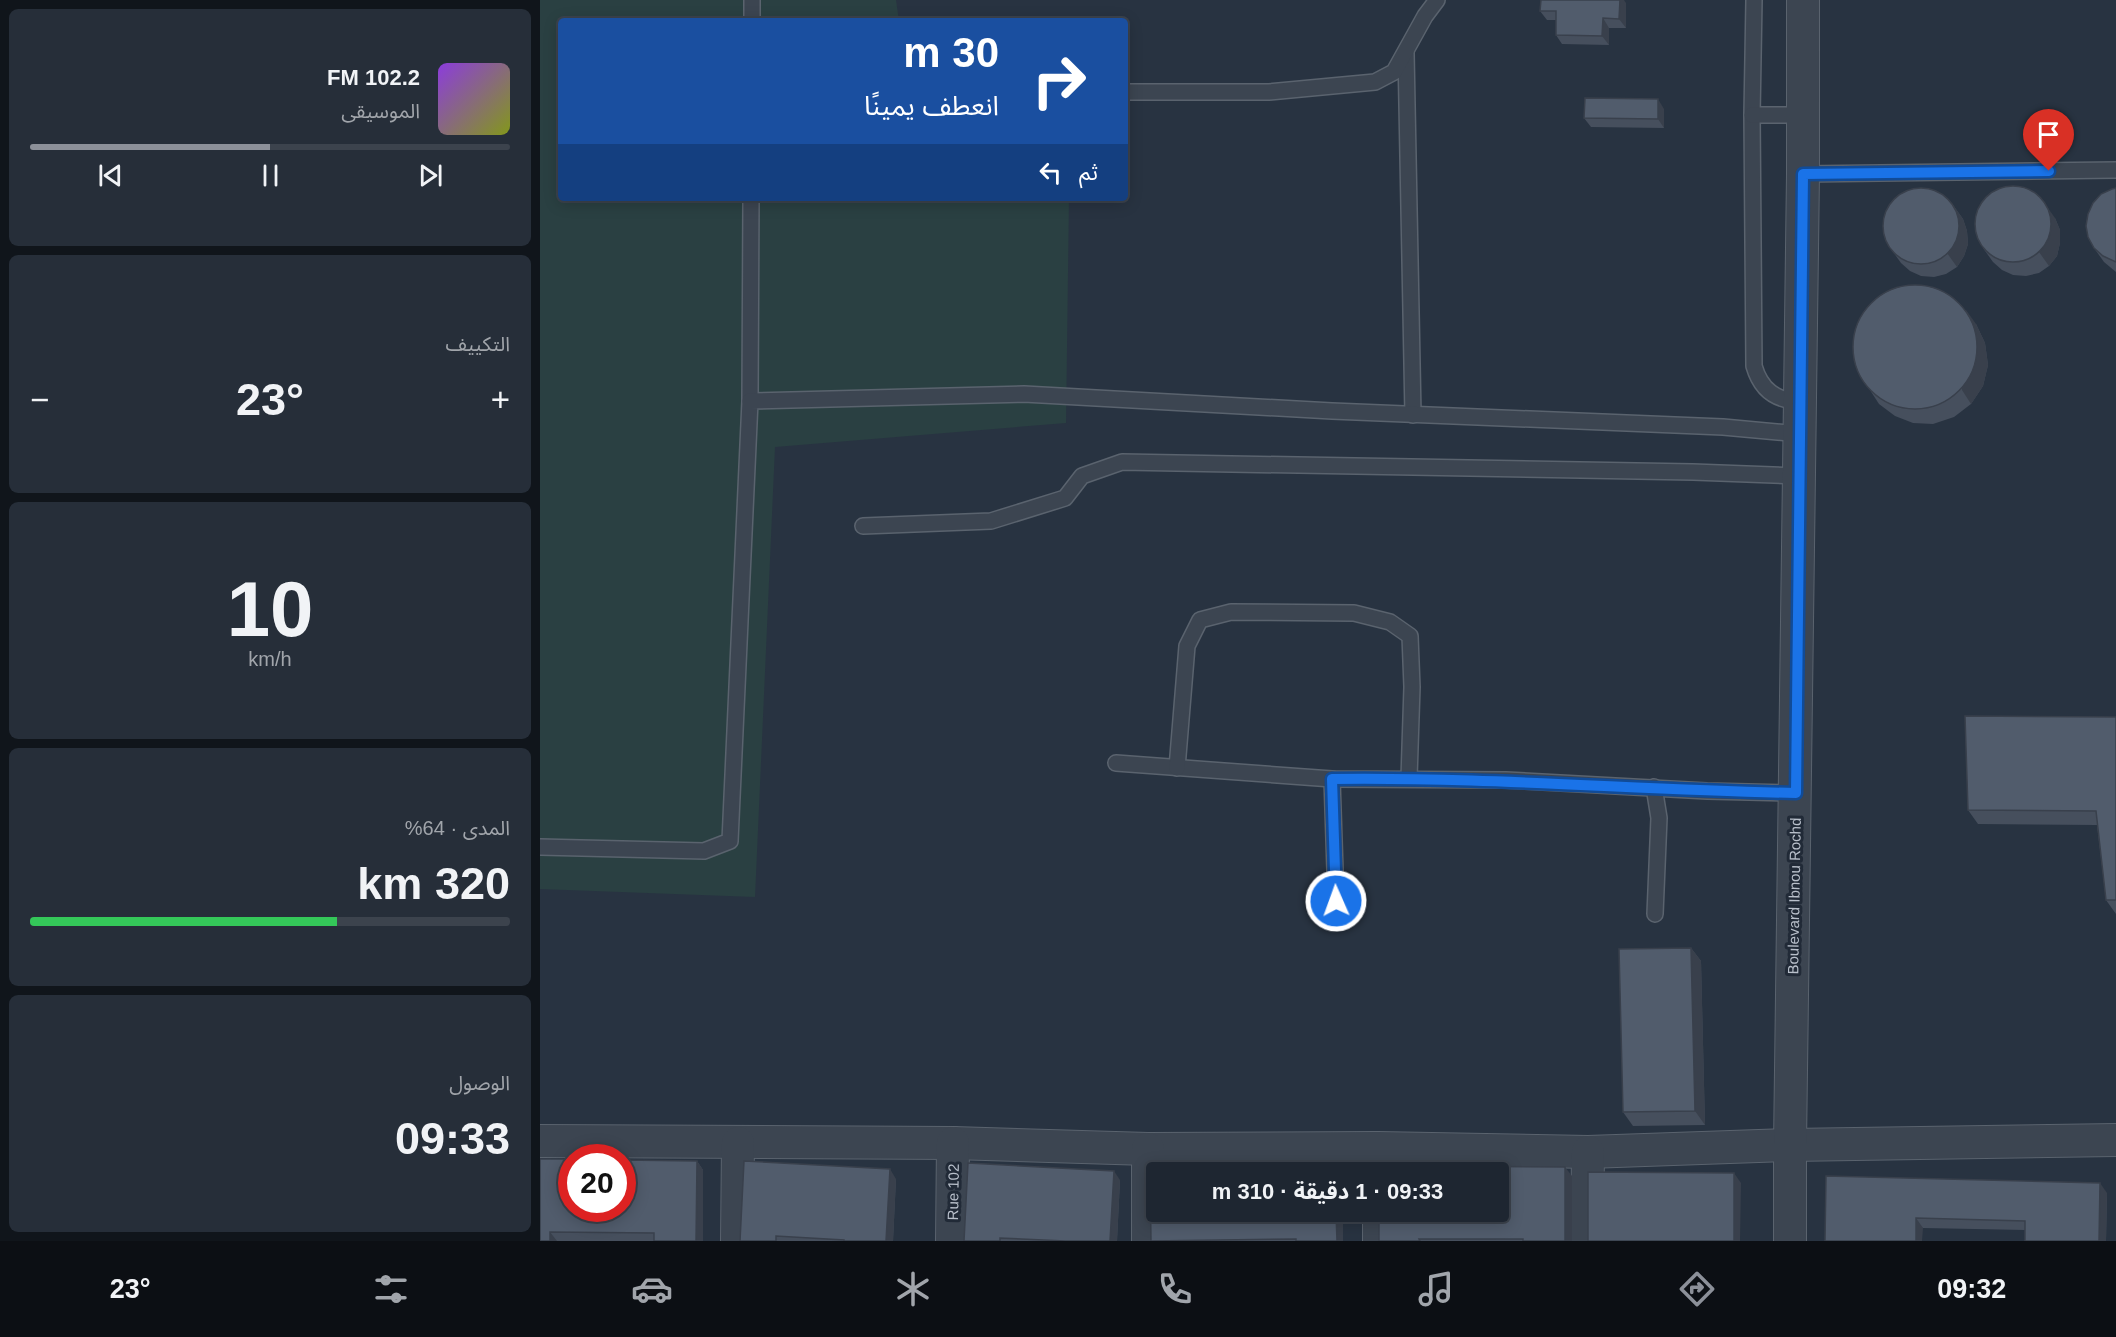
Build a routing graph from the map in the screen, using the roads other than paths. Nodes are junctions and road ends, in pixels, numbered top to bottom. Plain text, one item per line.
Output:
1 (752, 0) edge
2 (1437, 0) edge
3 (1754, 0) edge
4 (1803, 0) edge
5 (752, 18) edge
6 (1406, 53) junction
7 (1128, 92) edge
8 (1752, 115) junction
9 (1803, 115) junction
10 (2116, 170) edge
11 (1803, 174) junction
12 (751, 201) edge
13 (750, 401) junction
14 (1800, 401) junction
15 (1413, 415) junction
16 (1800, 434) junction
17 (1799, 476) junction
18 (863, 526) dead end
19 (1116, 764) dead end
20 (1177, 768) junction
21 (1409, 778) junction
22 (1332, 779) junction
23 (1654, 787) junction
24 (1796, 793) junction
25 (540, 848) edge
26 (1336, 901) dead end
27 (1655, 914) dead end
28 (2116, 1140) edge
29 (540, 1141) edge
30 (738, 1143) junction
31 (953, 1143) junction
32 (1790, 1145) junction
33 (1148, 1149) junction
34 (1588, 1152) junction
35 (1378, 1160) edge
36 (1379, 1222) edge
37 (737, 1241) edge
38 (952, 1241) edge
39 (1148, 1241) edge
40 (1379, 1241) edge
41 (1587, 1241) edge
42 (1790, 1241) edge

1 - 5 lane
2 - 6 lane
3 - 8 lane
4 - 9 street, Boulevard Ibnou Rochd
6 - 7 lane
6 - 15 lane
8 - 9 lane
8 - 14 lane
9 - 11 street, Boulevard Ibnou Rochd
10 - 11 lane
11 - 14 street, Boulevard Ibnou Rochd
12 - 13 lane
13 - 15 lane
13 - 25 lane
14 - 16 street, Boulevard Ibnou Rochd
15 - 16 lane
16 - 17 street, Boulevard Ibnou Rochd
17 - 18 lane
17 - 24 street, Boulevard Ibnou Rochd
19 - 20 lane
20 - 21 lane
20 - 22 lane
21 - 22 lane
21 - 23 lane
22 - 26 lane
23 - 24 lane
23 - 27 lane
24 - 32 street, Boulevard Ibnou Rochd
28 - 32 street
29 - 30 street
30 - 31 street
30 - 37 street
31 - 33 street
31 - 38 street, Rue 102
32 - 34 street
32 - 42 street, Boulevard Ibnou Rochd
33 - 35 street
33 - 39 street
34 - 35 street
34 - 41 street
36 - 40 street

